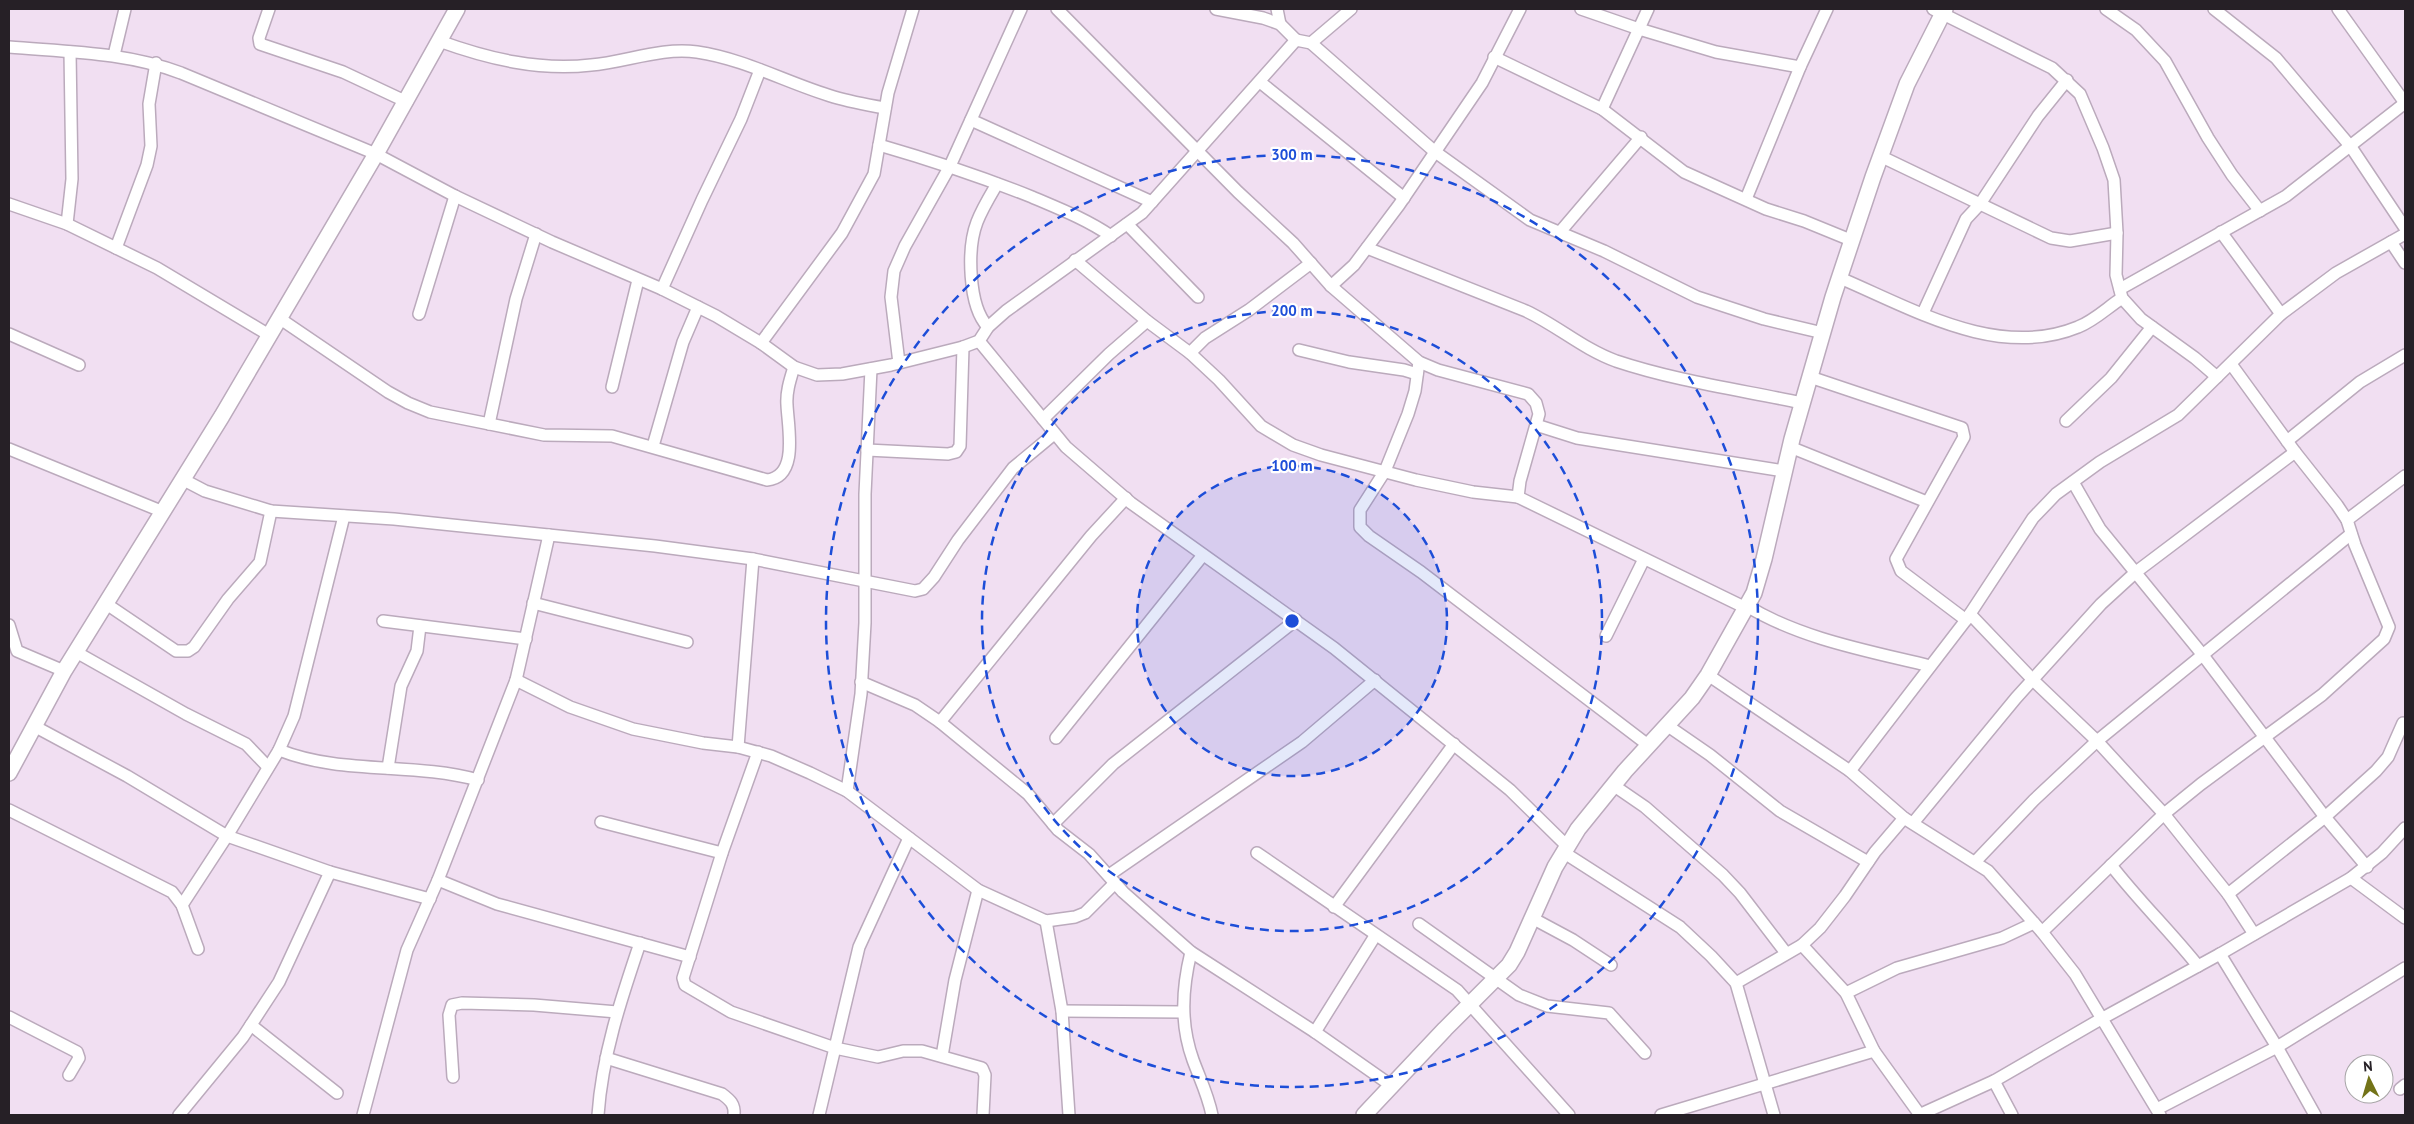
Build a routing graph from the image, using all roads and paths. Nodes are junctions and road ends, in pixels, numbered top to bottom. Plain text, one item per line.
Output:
1 (125, 9) edge
2 (269, 9) edge
3 (457, 9) edge
4 (912, 9) edge
5 (1021, 9) edge
6 (1056, 9) edge
7 (1216, 9) edge
8 (1277, 9) edge
9 (1351, 9) edge
10 (1520, 9) edge
11 (1581, 9) edge
12 (1648, 9) edge
13 (1827, 9) edge
14 (2106, 9) edge
15 (2214, 9) edge
16 (2338, 9) edge
17 (1940, 10) edge
18 (1280, 24) junction
19 (1639, 29) junction
20 (1296, 40) junction
21 (439, 41) junction
22 (1311, 43) junction
23 (9, 47) edge
24 (70, 52) junction
25 (114, 55) junction
26 (1494, 57) junction
27 (156, 64) junction
28 (1800, 68) junction
29 (760, 70) junction
30 (2067, 80) junction
31 (1260, 82) junction
32 (407, 102) junction
33 (2405, 103) edge
34 (885, 108) junction
35 (1602, 109) junction
36 (971, 120) junction
37 (1640, 137) junction
38 (879, 145) junction
39 (2351, 147) junction
40 (1434, 151) junction
41 (1199, 152) junction
42 (376, 154) junction
43 (1880, 156) junction
44 (950, 166) junction
45 (997, 184) junction
46 (455, 196) junction
47 (1404, 198) junction
48 (1746, 199) junction
49 (1152, 202) junction
50 (9, 204) edge
51 (1980, 204) junction
52 (2260, 211) junction
53 (67, 224) junction
54 (1127, 224) junction
55 (2405, 228) edge
56 (1560, 232) junction
57 (2221, 232) junction
58 (2117, 233) junction
59 (536, 234) junction
60 (2405, 234) edge
61 (1111, 236) junction
62 (1853, 241) junction
63 (2391, 242) junction
64 (116, 248) junction
65 (1367, 248) junction
66 (1075, 260) junction
67 (1311, 263) junction
68 (2405, 263) edge
69 (1840, 278) junction
70 (638, 280) junction
71 (1331, 286) junction
72 (662, 290) junction
73 (2121, 294) junction
74 (1198, 297) dead end
75 (698, 307) junction
76 (1923, 313) junction
77 (419, 314) dead end
78 (2281, 314) junction
79 (280, 318) junction
80 (1147, 321) junction
81 (988, 327) junction
82 (2152, 328) junction
83 (1823, 333) junction
84 (9, 334) edge
85 (269, 335) junction
86 (979, 341) junction
87 (761, 343) junction
88 (963, 347) junction
89 (1299, 350) dead end
90 (1190, 354) junction
91 (2405, 355) edge
92 (1419, 362) junction
93 (899, 363) junction
94 (2231, 364) junction
95 (79, 365) dead end
96 (794, 367) junction
97 (871, 369) junction
98 (1417, 374) junction
99 (1810, 376) junction
100 (2217, 377) junction
101 (612, 387) dead end
102 (1802, 403) junction
103 (1043, 419) junction
104 (2066, 421) dead end
105 (489, 424) junction
106 (1536, 425) junction
107 (1054, 434) junction
108 (2286, 441) junction
109 (653, 446) junction
110 (1790, 447) junction
111 (9, 449) edge
112 (867, 450) junction
113 (2295, 452) junction
114 (1384, 471) junction
115 (1784, 471) junction
116 (2405, 476) edge
117 (182, 479) junction
118 (2073, 482) junction
119 (1518, 497) junction
120 (1126, 498) junction
121 (1927, 502) junction
122 (271, 511) junction
123 (161, 512) junction
124 (344, 516) junction
125 (2347, 520) junction
126 (2351, 534) junction
127 (549, 535) junction
128 (1204, 555) junction
129 (753, 559) junction
130 (1644, 560) junction
131 (2136, 572) junction
132 (866, 582) junction
133 (105, 603) junction
134 (534, 604) junction
135 (1746, 607) junction
136 (1968, 617) junction
137 (1296, 620) junction
138 (383, 621) dead end
139 (9, 625) edge
140 (420, 626) junction
141 (1606, 636) dead end
142 (526, 639) junction
143 (687, 642) dead end
144 (76, 652) junction
145 (2202, 654) junction
146 (1930, 666) junction
147 (64, 671) junction
148 (1708, 675) junction
149 (516, 680) junction
150 (1375, 680) junction
151 (2033, 680) junction
152 (861, 682) junction
153 (940, 722) junction
154 (2403, 723) dead end
155 (34, 726) junction
156 (1668, 726) junction
157 (1056, 738) dead end
158 (2267, 738) junction
159 (2097, 741) junction
160 (1454, 744) junction
161 (1648, 745) junction
162 (738, 747) junction
163 (279, 750) junction
164 (758, 752) junction
165 (268, 768) junction
166 (388, 768) junction
167 (1850, 771) junction
168 (9, 773) edge
169 (478, 780) junction
170 (1613, 785) junction
171 (848, 791) junction
172 (9, 810) edge
173 (2164, 814) junction
174 (2325, 817) junction
175 (1908, 820) junction
176 (602, 822) dead end
177 (1053, 824) junction
178 (2405, 828) edge
179 (227, 836) junction
180 (909, 838) junction
181 (1565, 849) junction
182 (722, 853) junction
183 (1257, 853) dead end
184 (1868, 862) junction
185 (1975, 862) junction
186 (2111, 865) junction
187 (2367, 867) junction
188 (330, 872) junction
189 (2351, 878) junction
190 (1112, 879) junction
191 (438, 880) junction
192 (978, 890) junction
193 (2228, 894) junction
194 (430, 899) junction
195 (182, 905) junction
196 (1334, 907) junction
197 (1532, 918) junction
198 (2405, 918) edge
199 (1046, 921) junction
200 (1420, 924) dead end
201 (2038, 927) junction
202 (2254, 934) junction
203 (1375, 936) junction
204 (640, 943) junction
205 (1802, 944) junction
206 (198, 949) dead end
207 (1191, 952) junction
208 (1786, 954) junction
209 (2220, 954) junction
210 (690, 957) junction
211 (1611, 965) dead end
212 (2198, 966) junction
213 (2405, 968) edge
214 (1496, 979) junction
215 (1736, 983) junction
216 (1846, 993) junction
217 (1471, 1004) junction
218 (1062, 1011) junction
219 (617, 1012) junction
220 (1182, 1012) junction
221 (9, 1017) edge
222 (2101, 1019) junction
223 (251, 1026) junction
224 (1315, 1032) junction
225 (2277, 1047) junction
226 (835, 1048) junction
227 (1874, 1051) junction
228 (1645, 1053) dead end
229 (942, 1056) junction
230 (606, 1058) junction
231 (70, 1075) dead end
232 (453, 1077) dead end
233 (1994, 1081) junction
234 (1765, 1085) junction
235 (1392, 1086) junction
236 (337, 1093) dead end
237 (2159, 1112) edge
238 (179, 1115) edge
239 (363, 1115) edge
240 (598, 1115) edge
241 (734, 1115) edge
242 (819, 1115) edge
243 (983, 1115) edge
244 (1069, 1115) edge
245 (1212, 1115) edge
246 (1364, 1115) edge
247 (1569, 1115) edge
248 (1661, 1115) edge
249 (1774, 1115) edge
250 (1920, 1115) edge
251 (2012, 1115) edge
252 (2315, 1115) edge

1 - 25 street
2 - 32 street
3 - 21 street
4 - 34 street
5 - 36 street
6 - 41 street
7 - 18 street
8 - 18 street
9 - 22 street
10 - 26 street
11 - 19 street
12 - 19 street
13 - 28 street
14 - 52 street
15 - 39 street
16 - 33 street
17 - 30 street
17 - 43 street
18 - 20 street
19 - 28 street
19 - 35 street
20 - 22 street
20 - 31 street
21 - 29 street
21 - 32 street
22 - 40 street
23 - 24 street
24 - 25 street
24 - 53 street
25 - 27 street
26 - 35 street
26 - 40 street
27 - 42 street
27 - 64 street
28 - 48 street
29 - 34 street
29 - 72 street
30 - 51 street
30 - 58 street
31 - 41 street
31 - 47 street
32 - 42 street
33 - 39 street
34 - 38 street
35 - 37 street
36 - 44 street
36 - 49 street
37 - 48 street
37 - 56 street
38 - 44 street
38 - 87 street
39 - 52 street
39 - 55 street
40 - 47 street
40 - 56 street
41 - 49 street
41 - 67 street
42 - 46 street
42 - 79 street
43 - 51 street
43 - 62 street
44 - 45 street
44 - 93 street
45 - 61 street
45 - 81 street
46 - 59 street
46 - 77 street
47 - 65 street
48 - 62 street
49 - 54 street
50 - 53 street
51 - 58 street
51 - 76 street
52 - 57 street
53 - 64 street
54 - 61 street
54 - 74 street
56 - 83 street
57 - 73 street
57 - 78 street
58 - 73 street
59 - 70 street
59 - 105 street
60 - 63 street
61 - 66 street
62 - 69 street
63 - 68 street
63 - 78 street
64 - 85 street
65 - 71 street
65 - 102 street
66 - 80 street
66 - 81 street
67 - 71 street
67 - 90 street
69 - 76 street
69 - 83 street
70 - 72 street
70 - 101 street
71 - 92 street
72 - 75 street
73 - 76 street
73 - 82 street
75 - 87 street
75 - 109 street
78 - 94 street
79 - 85 street
79 - 105 street
80 - 90 street
80 - 103 street
81 - 86 street
82 - 100 street
82 - 104 street
83 - 99 street
84 - 95 street
85 - 117 street
86 - 88 street
86 - 103 street
87 - 96 street
88 - 93 street
88 - 112 street
89 - 98 street
90 - 114 street
91 - 108 street
92 - 98 street
92 - 106 street
93 - 97 street
94 - 100 street
94 - 108 street
96 - 97 street
96 - 109 street
97 - 112 street
98 - 114 street
99 - 102 street
99 - 121 street
100 - 118 street
102 - 110 street
103 - 107 street
105 - 109 street
106 - 115 street
106 - 119 street
107 - 120 street
107 - 132 street
108 - 113 street
110 - 115 street
110 - 121 street
111 - 123 street
112 - 132 street
113 - 125 street
113 - 131 street
114 - 119 street
114 - 161 street
115 - 135 street
116 - 125 street
117 - 122 street
117 - 123 street
118 - 131 street
118 - 136 street
119 - 130 street
120 - 128 street
120 - 153 street
121 - 136 street
122 - 124 street
122 - 133 street
123 - 133 street
124 - 127 street
124 - 163 street
125 - 126 street
126 - 145 street
126 - 158 street
127 - 129 street
127 - 134 street
128 - 137 street
128 - 157 street
129 - 132 street
129 - 162 street
130 - 135 street
130 - 141 street
131 - 145 street
131 - 151 street
132 - 152 street
133 - 144 street
134 - 142 street
134 - 143 street
135 - 146 street
135 - 148 street
136 - 146 street
136 - 151 street
137 - 150 street
137 - 177 street
138 - 140 street
139 - 147 street
140 - 142 street
140 - 166 street
142 - 149 street
144 - 147 street
144 - 165 street
145 - 158 street
145 - 159 street
146 - 167 street
147 - 155 street
148 - 156 street
148 - 167 street
149 - 162 street
149 - 169 street
150 - 160 street
150 - 190 street
151 - 159 street
151 - 175 street
152 - 153 street
152 - 171 street
153 - 177 street
154 - 174 street
155 - 168 street
155 - 179 street
156 - 161 street
156 - 184 street
158 - 173 street
158 - 174 street
159 - 173 street
159 - 185 street
160 - 181 street
160 - 196 street
161 - 170 street
162 - 164 street
163 - 165 street
163 - 166 street
164 - 171 street
164 - 182 street
165 - 179 street
166 - 169 street
167 - 175 street
169 - 191 street
170 - 181 street
170 - 208 street
171 - 180 street
172 - 195 street
173 - 186 street
173 - 193 street
174 - 187 street
174 - 193 street
175 - 184 street
175 - 185 street
176 - 182 street
177 - 190 street
178 - 187 street
179 - 188 street
179 - 195 street
180 - 192 street
180 - 226 street
181 - 197 street
181 - 215 street
182 - 210 street
183 - 196 street
184 - 205 street
185 - 201 street
186 - 201 street
186 - 212 street
187 - 189 street
188 - 194 street
188 - 223 street
189 - 198 street
189 - 202 street
190 - 199 street
190 - 207 street
191 - 194 street
191 - 204 street
192 - 199 street
192 - 229 street
193 - 202 street
194 - 239 street
195 - 206 street
196 - 203 street
197 - 211 street
197 - 214 street
199 - 218 street
200 - 214 street
201 - 216 street
201 - 222 street
202 - 209 street
203 - 217 street
203 - 224 street
204 - 210 street
204 - 219 street
205 - 208 street
205 - 216 street
207 - 220 street
207 - 224 street
208 - 215 street
209 - 212 street
209 - 225 street
210 - 226 street
212 - 222 street
213 - 225 street
214 - 217 street
214 - 228 street
215 - 234 street
216 - 227 street
217 - 235 street
217 - 247 street
218 - 220 street
218 - 244 street
219 - 230 street
219 - 232 street
220 - 245 street
221 - 231 street
222 - 233 street
222 - 237 street
223 - 236 street
223 - 238 street
224 - 235 street
225 - 237 street
225 - 252 street
226 - 229 street
226 - 242 street
227 - 234 street
227 - 250 street
229 - 243 street
230 - 240 street
230 - 241 street
233 - 250 street
233 - 251 street
234 - 248 street
234 - 249 street
235 - 246 street

